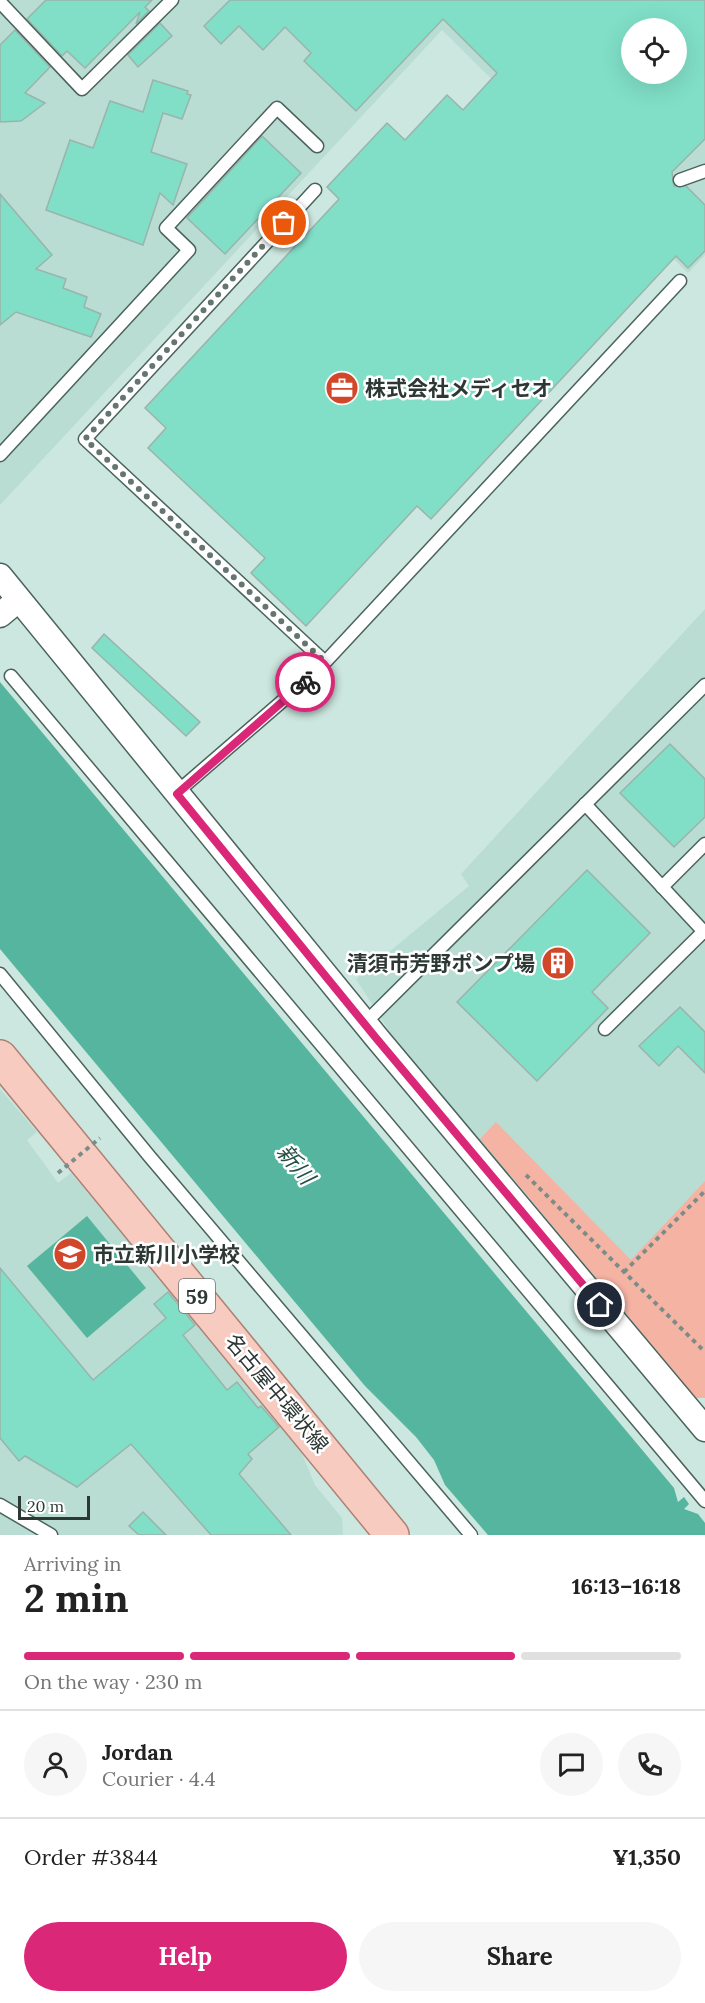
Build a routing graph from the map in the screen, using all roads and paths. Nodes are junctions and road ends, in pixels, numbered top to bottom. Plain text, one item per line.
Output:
1 (172, 0) edge
2 (0, 2) edge
3 (317, 146) dead end
4 (705, 171) edge
5 (680, 180) dead end
6 (315, 190) dead end
7 (680, 281) dead end
8 (0, 455) edge
9 (0, 576) edge
10 (8, 609) edge
11 (325, 662) junction
12 (11, 676) dead end
13 (705, 684) edge
14 (177, 794) junction
15 (585, 804) junction
16 (705, 844) edge
17 (662, 887) junction
18 (704, 932) edge
19 (0, 974) edge
20 (364, 1023) junction
21 (606, 1029) dead end
22 (0, 1058) edge
23 (100, 1138) dead end
24 (519, 1167) dead end
25 (58, 1173) dead end
26 (705, 1191) edge
27 (624, 1272) junction
28 (705, 1353) edge
29 (705, 1429) edge
30 (705, 1501) edge
31 (0, 1505) edge
32 (385, 1532) edge
33 (51, 1535) edge
34 (471, 1535) edge

1 - 2 lane
3 - 8 lane
4 - 5 lane
6 - 11 lane
7 - 11 lane
9 - 10 street
10 - 14 street
11 - 14 lane
12 - 30 lane
13 - 15 lane
14 - 20 street
15 - 17 lane
15 - 20 lane
16 - 17 lane
17 - 18 lane
18 - 21 lane
19 - 34 lane
20 - 29 street
22 - 32 main road, 名古屋中環状線 / 59
23 - 25 path, bridge
24 - 27 path
26 - 27 path
27 - 28 path
31 - 33 lane

